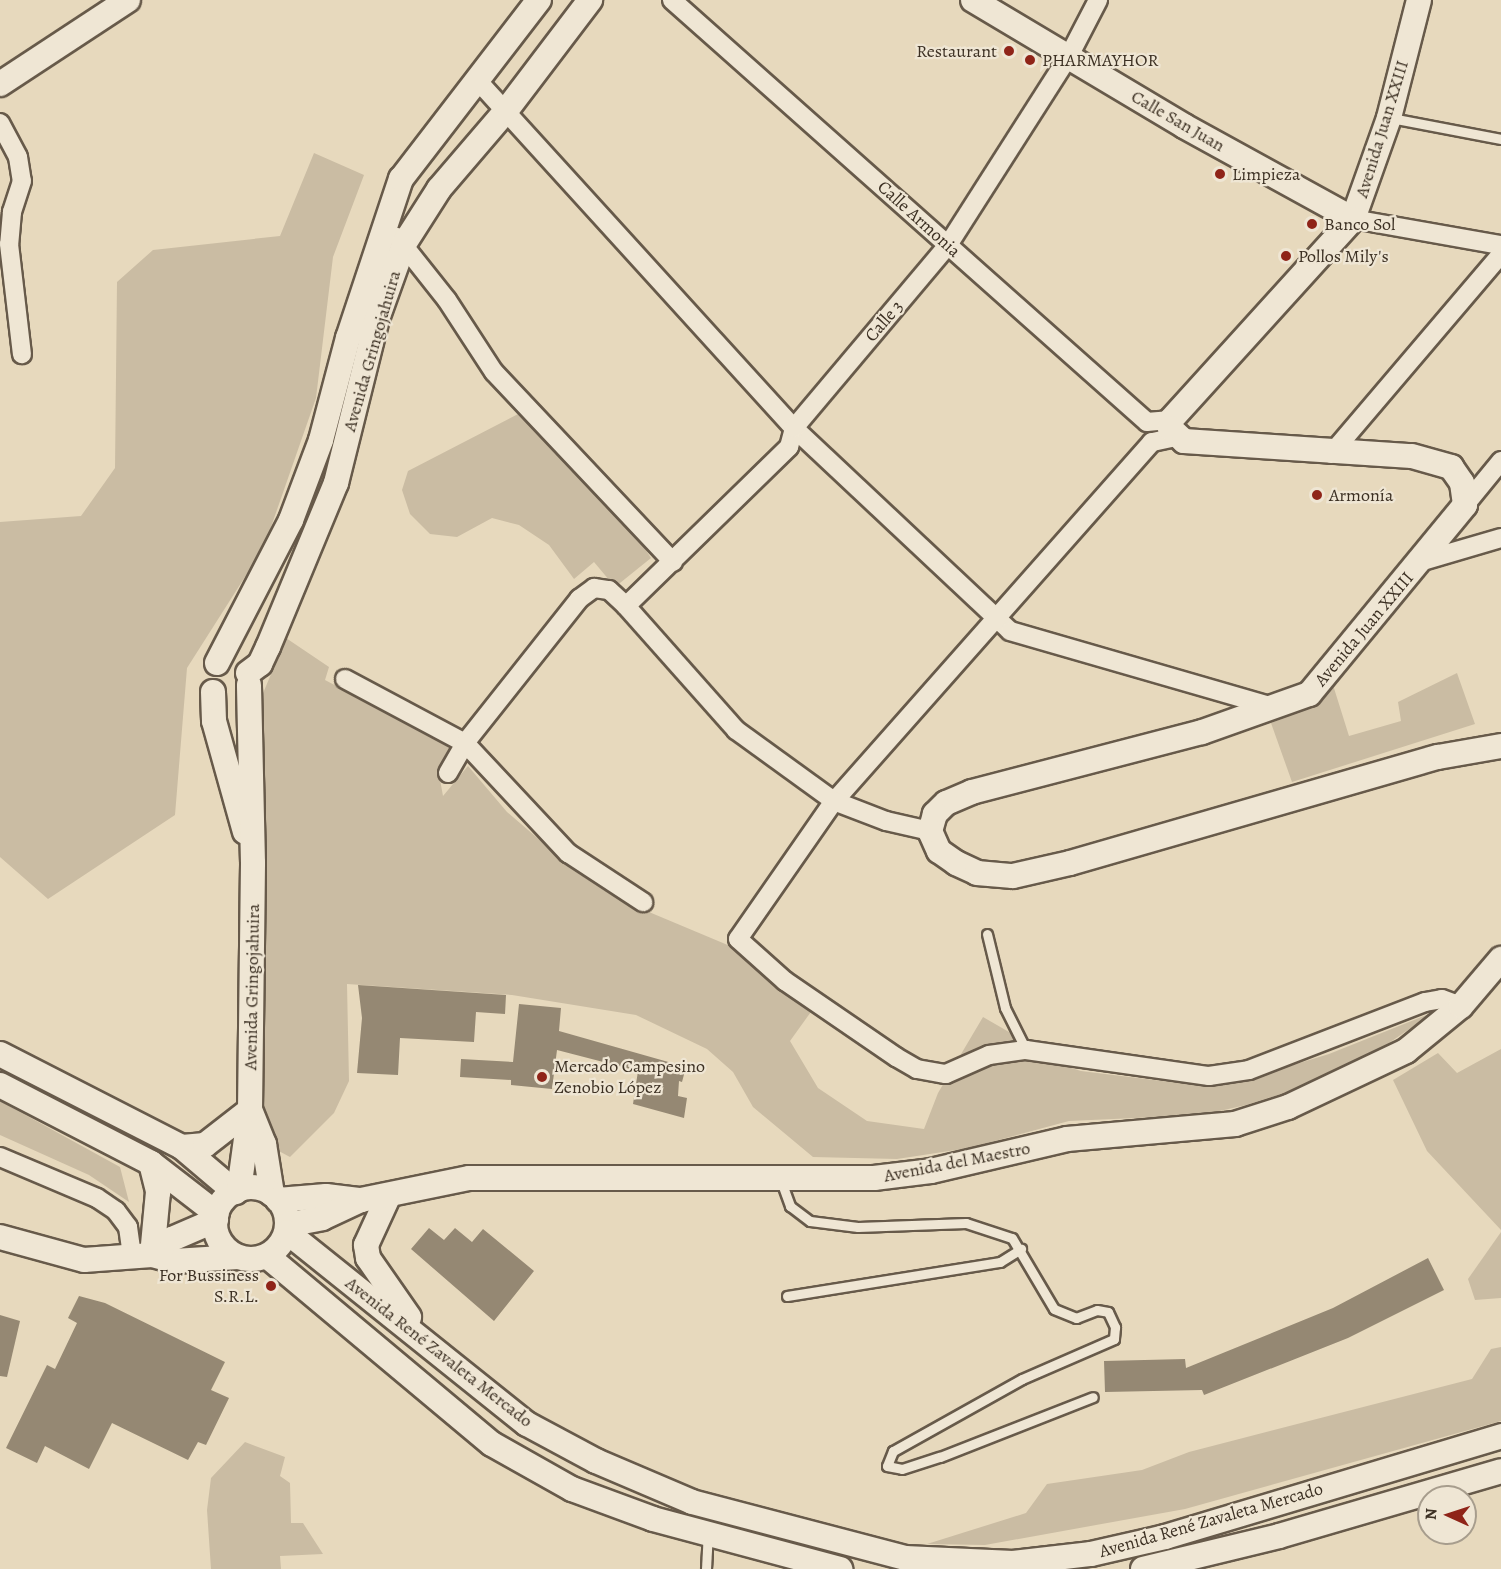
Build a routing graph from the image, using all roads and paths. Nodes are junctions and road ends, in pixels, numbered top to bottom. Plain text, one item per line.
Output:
1 (128, 0) edge
2 (539, 0) edge
3 (590, 0) edge
4 (672, 0) edge
5 (973, 0) edge
6 (1098, 0) edge
7 (1419, 0) edge
8 (1068, 56) junction
9 (478, 81) junction
10 (0, 84) edge
11 (506, 112) junction
12 (1389, 118) junction
13 (0, 123) edge
14 (1501, 139) edge
15 (1353, 219) junction
16 (385, 225) junction
17 (404, 244) junction
18 (948, 245) junction
19 (1501, 245) edge
20 (1501, 254) edge
21 (22, 354) dead end
22 (794, 428) junction
23 (1173, 428) junction
24 (1330, 454) junction
25 (1501, 461) edge
26 (1465, 505) junction
27 (1501, 538) edge
28 (673, 561) junction
29 (1419, 562) junction
30 (626, 606) junction
31 (995, 618) junction
32 (217, 663) junction
33 (249, 679) junction
34 (345, 679) dead end
35 (213, 692) junction
36 (1278, 709) junction
37 (465, 743) junction
38 (1501, 746) edge
39 (448, 772) dead end
40 (834, 801) junction
41 (930, 831) junction
42 (253, 863) junction
43 (643, 902) dead end
44 (987, 934) dead end
45 (1501, 959) edge
46 (1461, 1006) junction
47 (1026, 1050) junction
48 (0, 1054) edge
49 (0, 1085) edge
50 (250, 1110) junction
51 (182, 1147) junction
52 (0, 1157) edge
53 (151, 1163) junction
54 (779, 1176) junction
55 (237, 1191) junction
56 (389, 1195) junction
57 (275, 1197) junction
58 (361, 1200) junction
59 (216, 1217) junction
60 (287, 1228) junction
61 (0, 1238) edge
62 (1021, 1249) junction
63 (142, 1256) junction
64 (267, 1256) junction
65 (238, 1257) junction
66 (787, 1296) dead end
67 (423, 1336) junction
68 (1093, 1398) dead end
69 (1501, 1436) edge
70 (1501, 1471) edge
71 (709, 1534) junction
72 (706, 1569) edge
73 (840, 1569) edge
74 (1143, 1569) edge

1 - 10 main road
2 - 9 main road, Avenida Gringojahuira
3 - 11 main road, Avenida Gringojahuira
4 - 18 street, Calle Armonia
5 - 8 main road, Calle San Juan
6 - 8 street, Calle 3
7 - 12 main road, Avenida Juan XXIII
8 - 15 main road, Calle San Juan
8 - 18 street, Calle 3
9 - 11 street
9 - 16 main road, Avenida Gringojahuira
11 - 17 main road, Avenida Gringojahuira
11 - 22 street
12 - 14 lane
12 - 15 main road, Avenida Juan XXIII
13 - 21 street
15 - 19 street
15 - 23 main road, Avenida Juan XXIII
16 - 17 street
16 - 32 main road, Avenida Gringojahuira
17 - 28 street
17 - 33 main road, Avenida Gringojahuira
18 - 22 street, Calle 3
18 - 23 street, Calle Armonia
20 - 24 street
22 - 28 street, Calle 3
22 - 31 street
23 - 24 main road
23 - 31 street
24 - 26 main road
25 - 26 street
26 - 29 main road, Avenida Juan XXIII
27 - 29 street
28 - 30 street, Calle 3
29 - 36 main road, Avenida Juan XXIII
30 - 37 street
30 - 40 street
31 - 36 street
31 - 40 street
32 - 33 main road
32 - 35 main road
33 - 35 main road
33 - 42 main road, Avenida Gringojahuira
34 - 37 street
35 - 42 main road, Avenida Gringojahuira
36 - 41 main road, Avenida Juan XXIII
37 - 39 street
37 - 43 street
38 - 41 main road
40 - 41 street
40 - 47 street
42 - 50 main road, Avenida Gringojahuira
44 - 47 lane
45 - 46 main road, Avenida del Maestro
46 - 47 street
46 - 54 main road, Avenida del Maestro
48 - 51 main road
49 - 53 main road
50 - 51 main road
50 - 55 main road, Avenida Gringojahuira
50 - 57 main road, Avenida Gringojahuira
51 - 55 main road
52 - 63 street
53 - 59 main road
53 - 63 main road
54 - 56 main road, Avenida del Maestro
54 - 62 lane
55 - 57 main road
55 - 59 main road
56 - 58 main road, Avenida del Maestro
56 - 67 main road
57 - 58 main road, Avenida del Maestro
57 - 60 main road
58 - 60 main road, Avenida del Maestro
59 - 63 main road
59 - 65 main road
60 - 64 main road
60 - 67 main road, Avenida René Zavaleta Mercado
61 - 63 main road
62 - 66 lane
62 - 68 lane
63 - 65 main road
64 - 65 main road
64 - 71 main road, Avenida René Zavaleta Mercado
67 - 69 main road, Avenida René Zavaleta Mercado
70 - 74 main road, Avenida René Zavaleta Mercado
71 - 72 lane
71 - 73 main road, Avenida René Zavaleta Mercado

